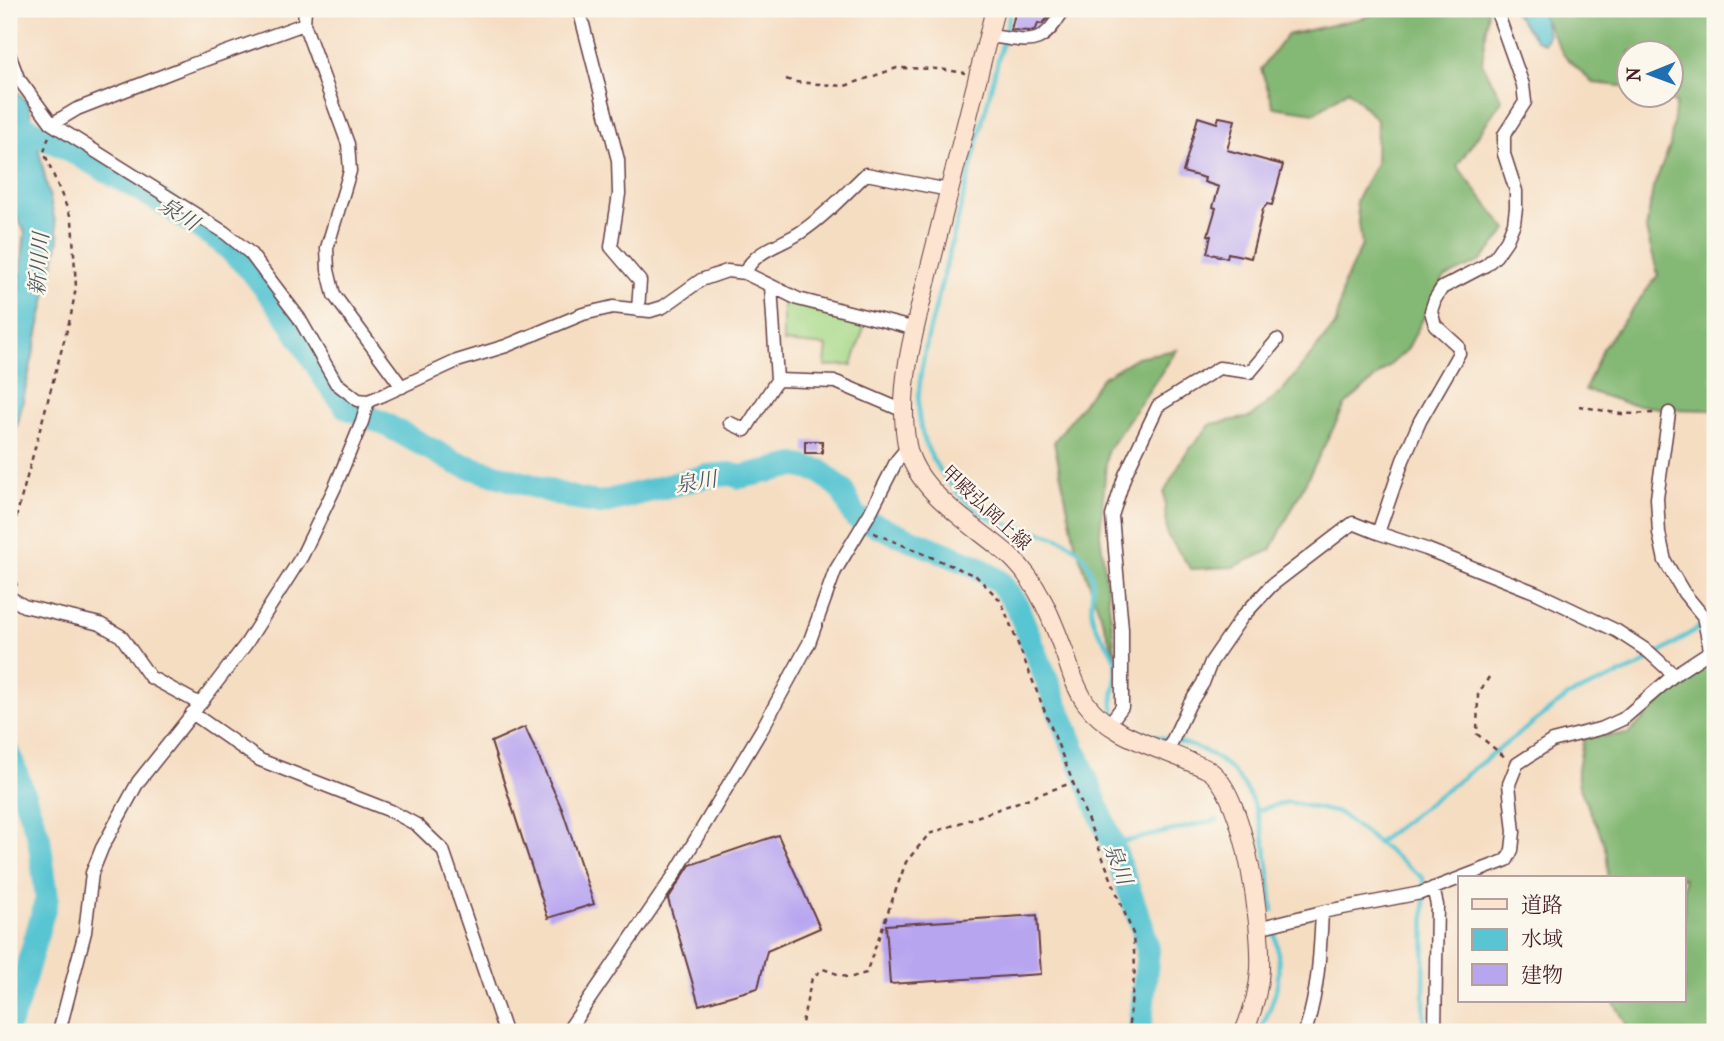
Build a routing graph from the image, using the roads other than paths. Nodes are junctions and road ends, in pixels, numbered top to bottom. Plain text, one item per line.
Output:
1 (305, 9) edge
2 (579, 9) edge
3 (995, 9) edge
4 (1064, 9) edge
5 (1496, 9) edge
6 (304, 24) junction
7 (990, 36) junction
8 (9, 54) edge
9 (51, 127) junction
10 (949, 190) junction
11 (745, 273) junction
12 (771, 286) junction
13 (638, 310) junction
14 (916, 329) junction
15 (1277, 340) dead end
16 (777, 380) junction
17 (402, 387) junction
18 (367, 405) junction
19 (904, 411) junction
20 (1669, 413) road end
21 (730, 424) dead end
22 (907, 448) junction
23 (1378, 533) junction
24 (9, 597) edge
25 (1713, 648) edge
26 (1674, 675) junction
27 (196, 709) junction
28 (1108, 724) junction
29 (1171, 743) junction
30 (1465, 876) edge
31 (1458, 879) edge
32 (1428, 890) junction
33 (1322, 912) junction
34 (1258, 928) junction
35 (59, 1032) edge
36 (505, 1032) edge
37 (567, 1032) edge
38 (1244, 1032) edge
39 (1305, 1032) edge
40 (1435, 1032) edge

1 - 6 street
2 - 13 street
3 - 7 main road, 甲殿弘岡上線
4 - 7 street
5 - 23 street
6 - 9 street
6 - 17 street
7 - 10 main road, 甲殿弘岡上線
8 - 9 street
9 - 18 street
10 - 11 street
10 - 14 main road, 甲殿弘岡上線
11 - 12 street
11 - 13 street
12 - 14 street
12 - 16 street
13 - 17 street
14 - 19 main road, 甲殿弘岡上線
15 - 28 street
16 - 19 street
16 - 21 street
17 - 18 street
18 - 27 street
19 - 22 main road, 甲殿弘岡上線
20 - 25 street
22 - 28 main road, 甲殿弘岡上線
22 - 37 street
23 - 26 street
23 - 29 street
24 - 27 street
25 - 26 street
26 - 30 street
27 - 35 street
27 - 36 street
28 - 29 main road, 甲殿弘岡上線
29 - 34 main road, 甲殿弘岡上線
31 - 32 street
32 - 33 street
32 - 40 street
33 - 34 street
33 - 39 street
34 - 38 main road, 甲殿弘岡上線

